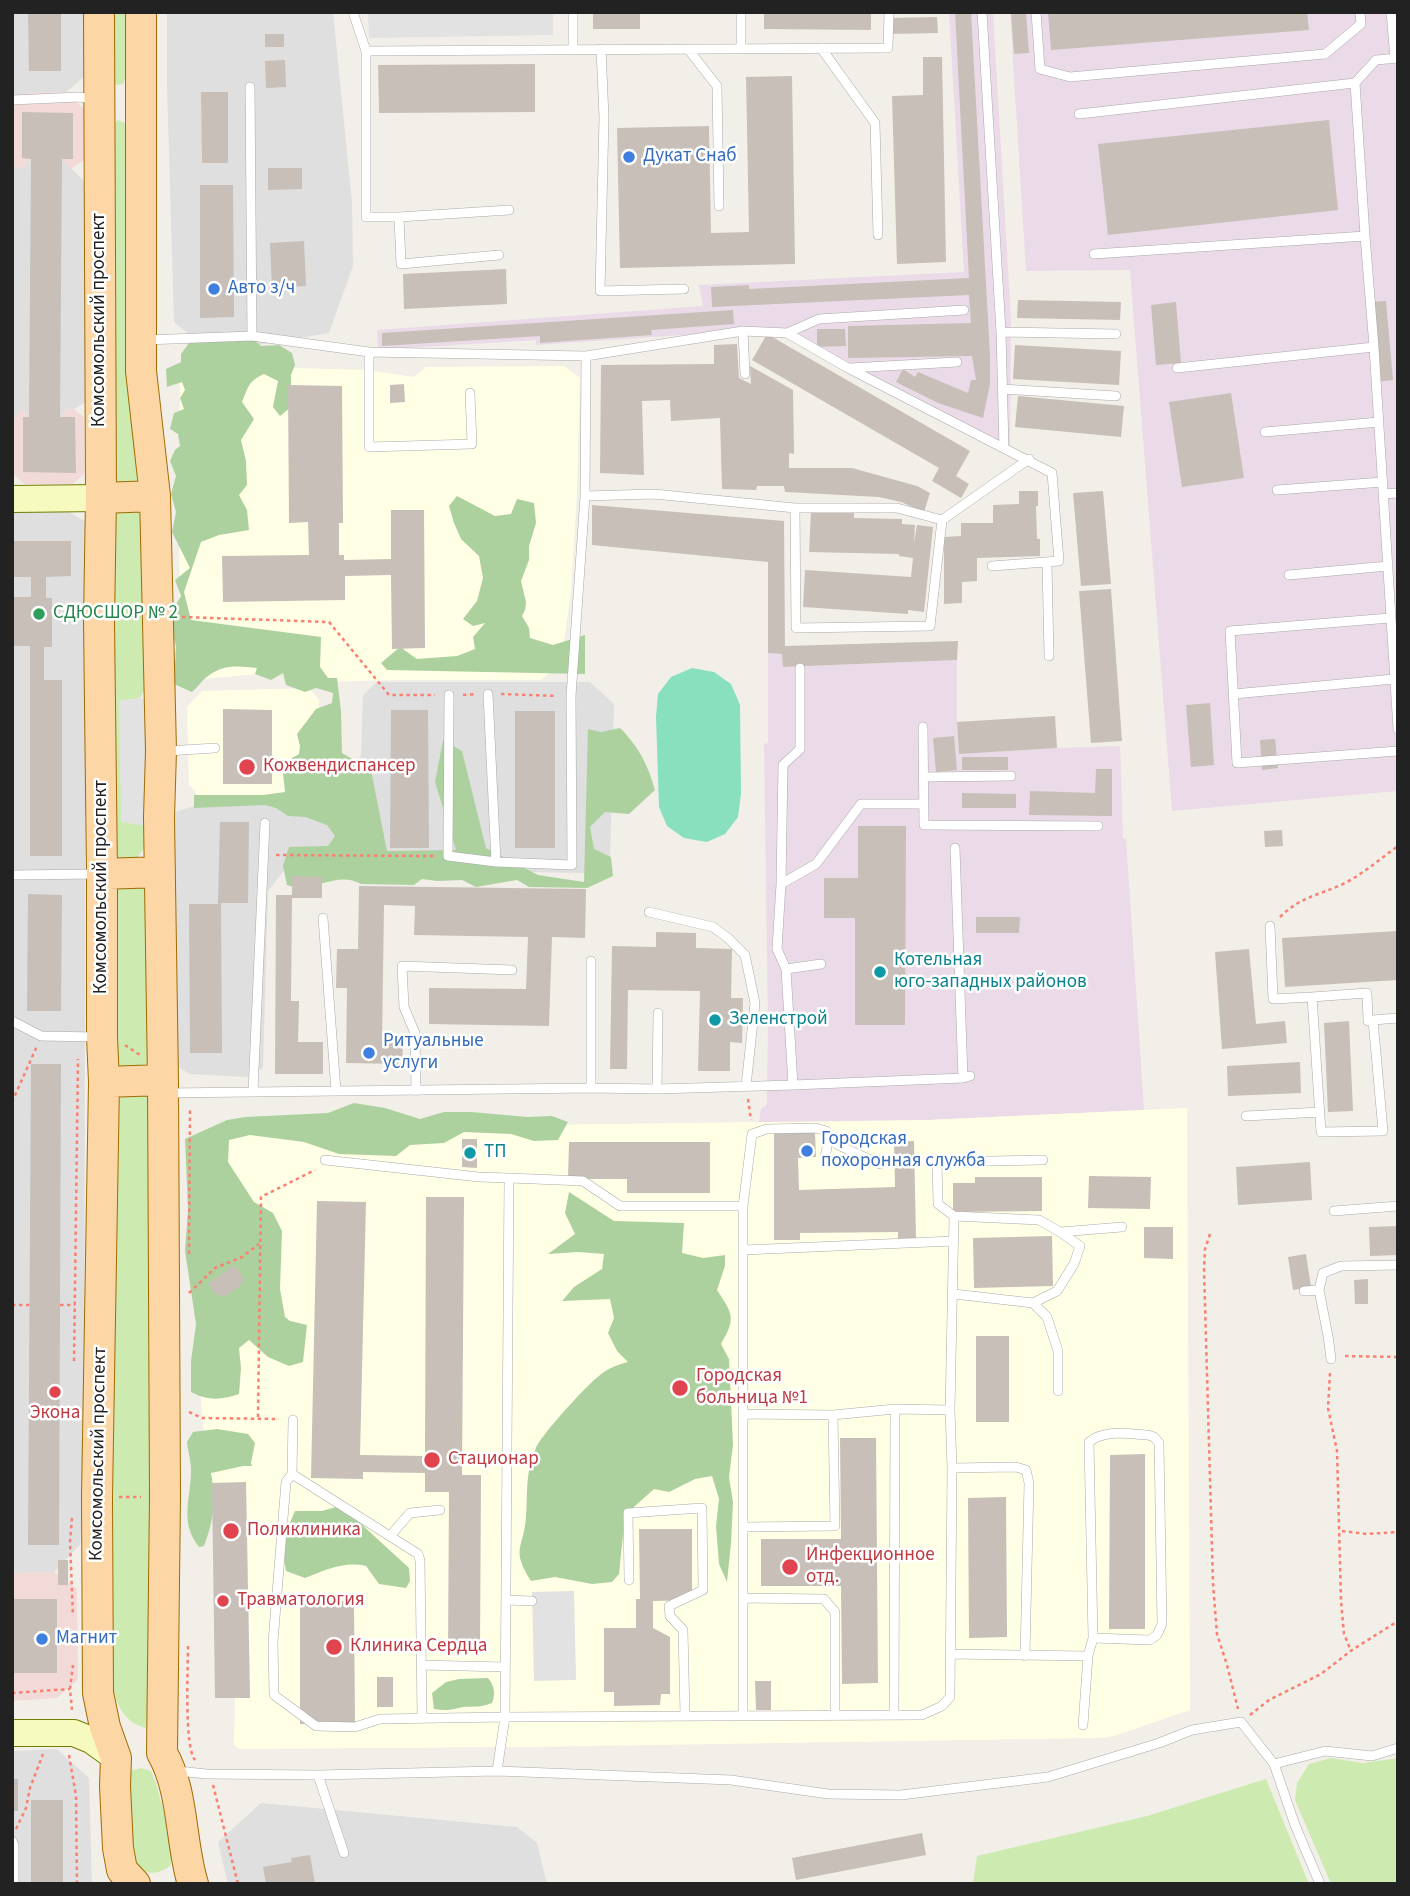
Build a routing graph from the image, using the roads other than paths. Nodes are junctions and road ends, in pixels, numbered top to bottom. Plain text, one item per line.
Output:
1 (99, 12) edge
2 (141, 12) edge
3 (354, 12) edge
4 (573, 12) edge
5 (741, 12) edge
6 (889, 12) edge
7 (982, 12) edge
8 (1036, 12) edge
9 (1360, 12) edge
10 (1391, 12) edge
11 (821, 48) junction
12 (573, 49) junction
13 (601, 49) junction
14 (688, 49) junction
15 (741, 49) junction
16 (366, 51) junction
17 (1396, 58) edge
18 (1355, 83) junction
19 (250, 87) dead end
20 (99, 99) junction
21 (12, 100) edge
22 (141, 100) junction
23 (1079, 114) dead end
24 (719, 206) dead end
25 (509, 210) dead end
26 (399, 217) junction
27 (878, 235) dead end
28 (1365, 236) junction
29 (1094, 254) dead end
30 (499, 255) dead end
31 (684, 289) dead end
32 (964, 310) dead end
33 (743, 331) junction
34 (1001, 332) junction
35 (788, 333) junction
36 (1116, 334) dead end
37 (252, 336) junction
38 (140, 341) junction
39 (1374, 347) junction
40 (369, 352) junction
41 (586, 356) junction
42 (957, 362) dead end
43 (848, 368) junction
44 (1177, 368) dead end
45 (745, 374) dead end
46 (1002, 389) junction
47 (470, 393) dead end
48 (1116, 396) dead end
49 (1379, 422) junction
50 (1265, 432) dead end
51 (1003, 448) junction
52 (1028, 459) junction
53 (1383, 482) junction
54 (1277, 490) dead end
55 (1398, 493) edge
56 (1384, 494) junction
57 (155, 496) junction
58 (585, 496) junction
59 (101, 498) junction
60 (12, 499) edge
61 (795, 508) junction
62 (942, 520) junction
63 (1047, 563) junction
64 (992, 566) dead end
65 (1388, 566) junction
66 (1289, 575) dead end
67 (1390, 618) junction
68 (1049, 656) dead end
69 (800, 668) dead end
70 (1395, 678) junction
71 (488, 694) road end
72 (1234, 694) junction
73 (449, 695) road end
74 (923, 727) dead end
75 (1398, 729) edge
76 (215, 748) dead end
77 (161, 751) junction
78 (1398, 751) edge
79 (1011, 776) dead end
80 (925, 777) junction
81 (924, 804) junction
82 (265, 823) dead end
83 (1098, 826) dead end
84 (955, 848) dead end
85 (495, 862) junction
86 (160, 872) junction
87 (102, 874) junction
88 (12, 875) edge
89 (781, 884) junction
90 (649, 912) dead end
91 (323, 918) dead end
92 (1270, 926) road end
93 (591, 961) dead end
94 (821, 964) dead end
95 (786, 969) junction
96 (512, 970) dead end
97 (1312, 997) junction
98 (658, 1013) dead end
99 (1398, 1018) edge
100 (1373, 1020) junction
101 (12, 1021) edge
102 (94, 1034) junction
103 (162, 1080) junction
104 (104, 1082) junction
105 (793, 1085) junction
106 (747, 1086) junction
107 (591, 1088) junction
108 (657, 1089) junction
109 (336, 1091) junction
110 (416, 1091) junction
111 (253, 1092) junction
112 (1320, 1112) junction
113 (1246, 1116) dead end
114 (826, 1131) junction
115 (825, 1156) dead end
116 (325, 1160) road end
117 (1043, 1160) dead end
118 (880, 1164) dead end
119 (509, 1178) junction
120 (743, 1206) junction
121 (1398, 1206) edge
122 (1334, 1211) dead end
123 (954, 1216) junction
124 (1122, 1227) dead end
125 (1060, 1232) junction
126 (954, 1241) junction
127 (743, 1250) junction
128 (1398, 1265) edge
129 (1319, 1290) junction
130 (1304, 1291) dead end
131 (954, 1294) junction
132 (1033, 1303) junction
133 (1331, 1359) road end
134 (1058, 1391) dead end
135 (895, 1409) junction
136 (950, 1410) junction
137 (744, 1414) junction
138 (833, 1415) junction
139 (293, 1420) road end
140 (952, 1468) junction
141 (292, 1474) junction
142 (440, 1510) dead end
143 (743, 1527) junction
144 (390, 1536) junction
145 (629, 1580) dead end
146 (743, 1598) junction
147 (507, 1600) junction
148 (532, 1601) dead end
149 (1093, 1638) junction
150 (950, 1654) junction
151 (1025, 1656) junction
152 (1088, 1656) junction
153 (421, 1665) junction
154 (505, 1667) junction
155 (685, 1715) junction
156 (743, 1715) junction
157 (835, 1715) junction
158 (894, 1715) junction
159 (505, 1717) junction
160 (422, 1718) junction
161 (1083, 1725) dead end
162 (12, 1733) edge
163 (1398, 1748) edge
164 (116, 1758) junction
165 (167, 1762) junction
166 (1273, 1764) junction
167 (497, 1771) junction
168 (318, 1774) junction
169 (12, 1842) edge
170 (344, 1853) dead end
171 (183, 1877) edge
172 (126, 1879) edge
173 (14, 1884) edge
174 (1320, 1884) edge

1 - 20 main road, Комсомольский проспект
2 - 22 main road, Комсомольский проспект
3 - 16 lane
4 - 12 lane
5 - 15 lane
6 - 11 lane
7 - 34 lane
8 - 9 lane
10 - 17 lane
11 - 15 lane
11 - 27 lane
12 - 13 lane
12 - 16 lane
13 - 14 lane
13 - 31 lane
14 - 15 lane
14 - 24 lane
16 - 26 lane
17 - 18 lane
18 - 23 lane
18 - 28 lane
19 - 37 lane
20 - 21 lane
20 - 22 main road
20 - 59 main road, Комсомольский проспект
22 - 38 main road, Комсомольский проспект
25 - 26 lane
26 - 30 lane
28 - 29 lane
28 - 39 lane
32 - 35 lane
33 - 35 lane
33 - 41 lane
33 - 45 lane
34 - 36 lane
34 - 46 lane
35 - 43 lane
37 - 38 lane
37 - 40 lane
38 - 57 main road, Комсомольский проспект
39 - 44 lane
39 - 49 lane
40 - 41 lane
40 - 47 lane
41 - 58 lane
42 - 43 lane
43 - 51 lane
46 - 48 lane
46 - 51 lane
49 - 50 lane
49 - 53 lane
51 - 52 lane
52 - 62 lane
52 - 63 lane
53 - 54 lane
53 - 56 lane
55 - 56 lane
56 - 65 lane
57 - 59 main road
57 - 77 main road, Комсомольский проспект
58 - 61 lane
58 - 85 lane
59 - 60 main road
59 - 87 main road, Комсомольский проспект
61 - 62 lane
61 - 62 lane
63 - 64 lane
63 - 68 lane
65 - 66 lane
65 - 67 lane
67 - 70 lane
67 - 72 lane
69 - 89 lane
70 - 72 lane
70 - 75 lane
71 - 85 lane
72 - 78 lane
73 - 85 lane
74 - 80 lane
76 - 77 lane
77 - 86 main road, Комсомольский проспект
79 - 80 lane
80 - 81 lane
81 - 83 lane
81 - 89 lane
82 - 111 lane
84 - 105 lane
86 - 87 main road
86 - 103 main road, Комсомольский проспект
87 - 88 lane
87 - 102 main road, Комсомольский проспект
89 - 95 lane
90 - 106 lane
91 - 109 lane
92 - 97 lane
93 - 107 lane
94 - 95 lane
95 - 105 lane
96 - 110 lane
97 - 100 lane
97 - 112 lane
98 - 108 lane
99 - 100 lane
100 - 112 lane
101 - 102 lane
102 - 104 main road, Комсомольский проспект
103 - 104 main road
103 - 111 lane
103 - 165 main road, Комсомольский проспект
104 - 164 main road, Комсомольский проспект
105 - 106 lane
106 - 108 lane
107 - 108 lane
107 - 110 lane
109 - 110 lane
109 - 111 lane
112 - 113 lane
114 - 115 lane
114 - 118 lane
114 - 120 lane
116 - 119 lane
117 - 123 lane
119 - 120 lane
119 - 147 lane
120 - 127 lane
121 - 122 lane
123 - 125 lane
123 - 126 lane
124 - 125 lane
125 - 132 lane
126 - 127 lane
126 - 131 lane
127 - 137 lane
128 - 129 lane
129 - 130 lane
129 - 133 lane
131 - 132 lane
131 - 136 lane
132 - 134 lane
135 - 136 lane
135 - 138 lane
135 - 158 lane
136 - 140 lane
137 - 138 lane
137 - 143 lane
138 - 143 lane
139 - 141 lane
140 - 150 lane
140 - 151 lane
141 - 144 lane
141 - 160 lane
142 - 144 lane
143 - 146 lane
144 - 153 lane
145 - 155 lane
146 - 156 lane
146 - 157 lane
147 - 148 lane
147 - 154 lane
149 - 149 lane
149 - 152 lane
150 - 151 lane
150 - 158 lane
151 - 152 lane
152 - 161 lane
153 - 154 lane
153 - 160 lane
154 - 159 lane
155 - 156 lane
155 - 159 lane
156 - 157 lane
157 - 158 lane
159 - 160 lane
159 - 167 lane
162 - 164 main road
163 - 166 lane
164 - 165 main road
164 - 172 main road, Комсомольский проспект
165 - 168 lane
165 - 171 main road, Комсомольский проспект
166 - 167 lane
166 - 174 lane
167 - 168 lane
168 - 170 lane
169 - 173 lane

